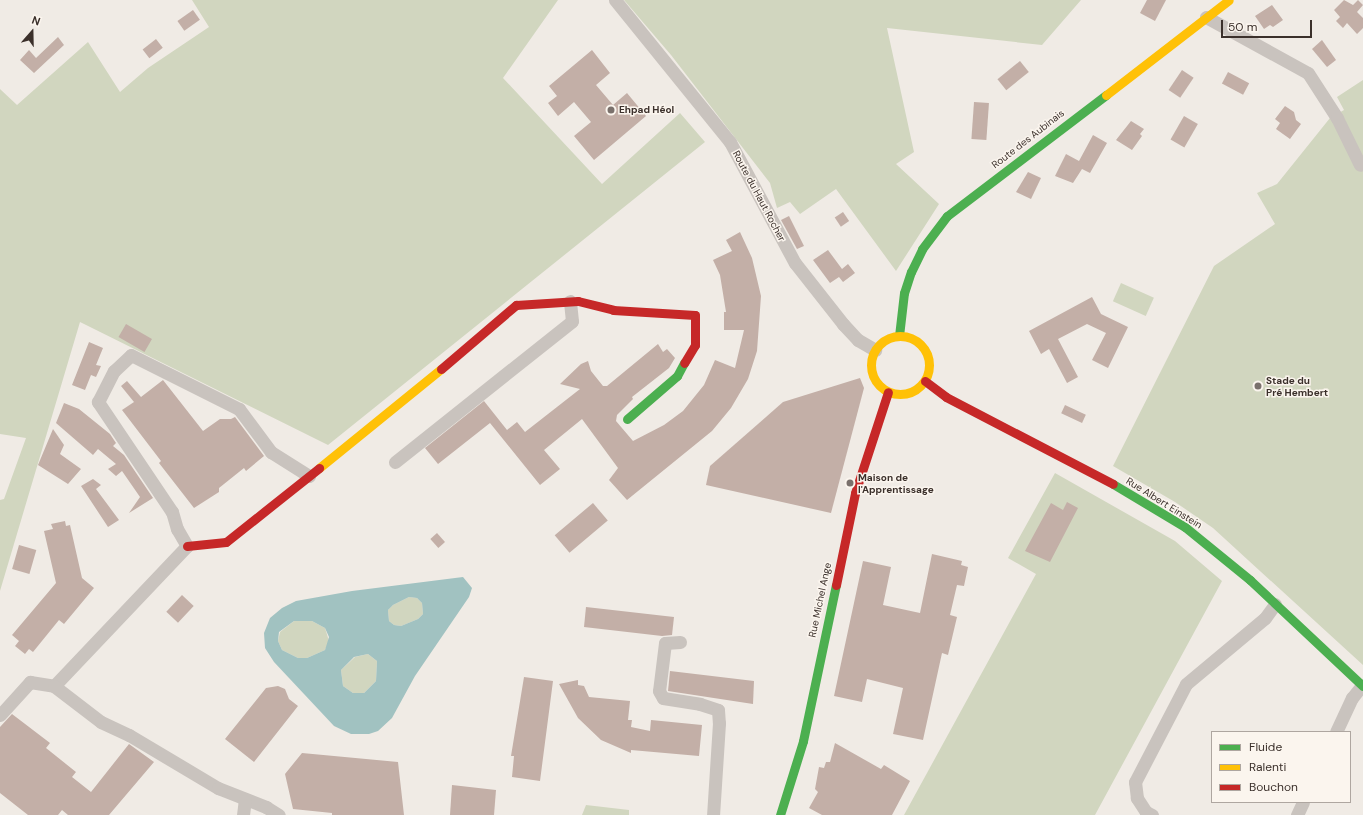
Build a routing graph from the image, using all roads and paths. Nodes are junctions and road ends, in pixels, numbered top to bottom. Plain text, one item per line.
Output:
1 (615, 0) edge
2 (1229, 0) edge
3 (1206, 17) junction
4 (1360, 165) dead end
5 (570, 301) junction
6 (899, 336) junction
7 (875, 350) junction
8 (924, 381) junction
9 (888, 392) junction
10 (627, 419) dead end
11 (395, 462) dead end
12 (309, 476) junction
13 (187, 546) junction
14 (1276, 604) junction
15 (680, 642) dead end
16 (54, 686) junction
17 (1363, 686) edge
18 (0, 715) edge
19 (1336, 731) edge
20 (245, 800) junction
21 (1303, 803) edge
22 (243, 815) edge
23 (280, 815) edge
24 (713, 815) edge
25 (780, 815) edge
26 (1152, 815) edge
27 (1297, 815) edge

1 - 7 street, Route du Haut Rocher
2 - 3 street, Route des Aubinais
3 - 4 street
3 - 6 street, Route des Aubinais
5 - 10 street
5 - 11 street
5 - 12 street
6 - 7 street
6 - 8 street
7 - 9 street
8 - 9 street
8 - 14 street, Rue Albert Einstein
9 - 25 street, Rue Michel Ange
12 - 13 street
12 - 13 street
13 - 16 street
14 - 17 street, Rue Albert Einstein
14 - 26 street
15 - 24 street
16 - 18 street
16 - 20 street
17 - 19 street
20 - 22 street
20 - 23 street
21 - 27 street

